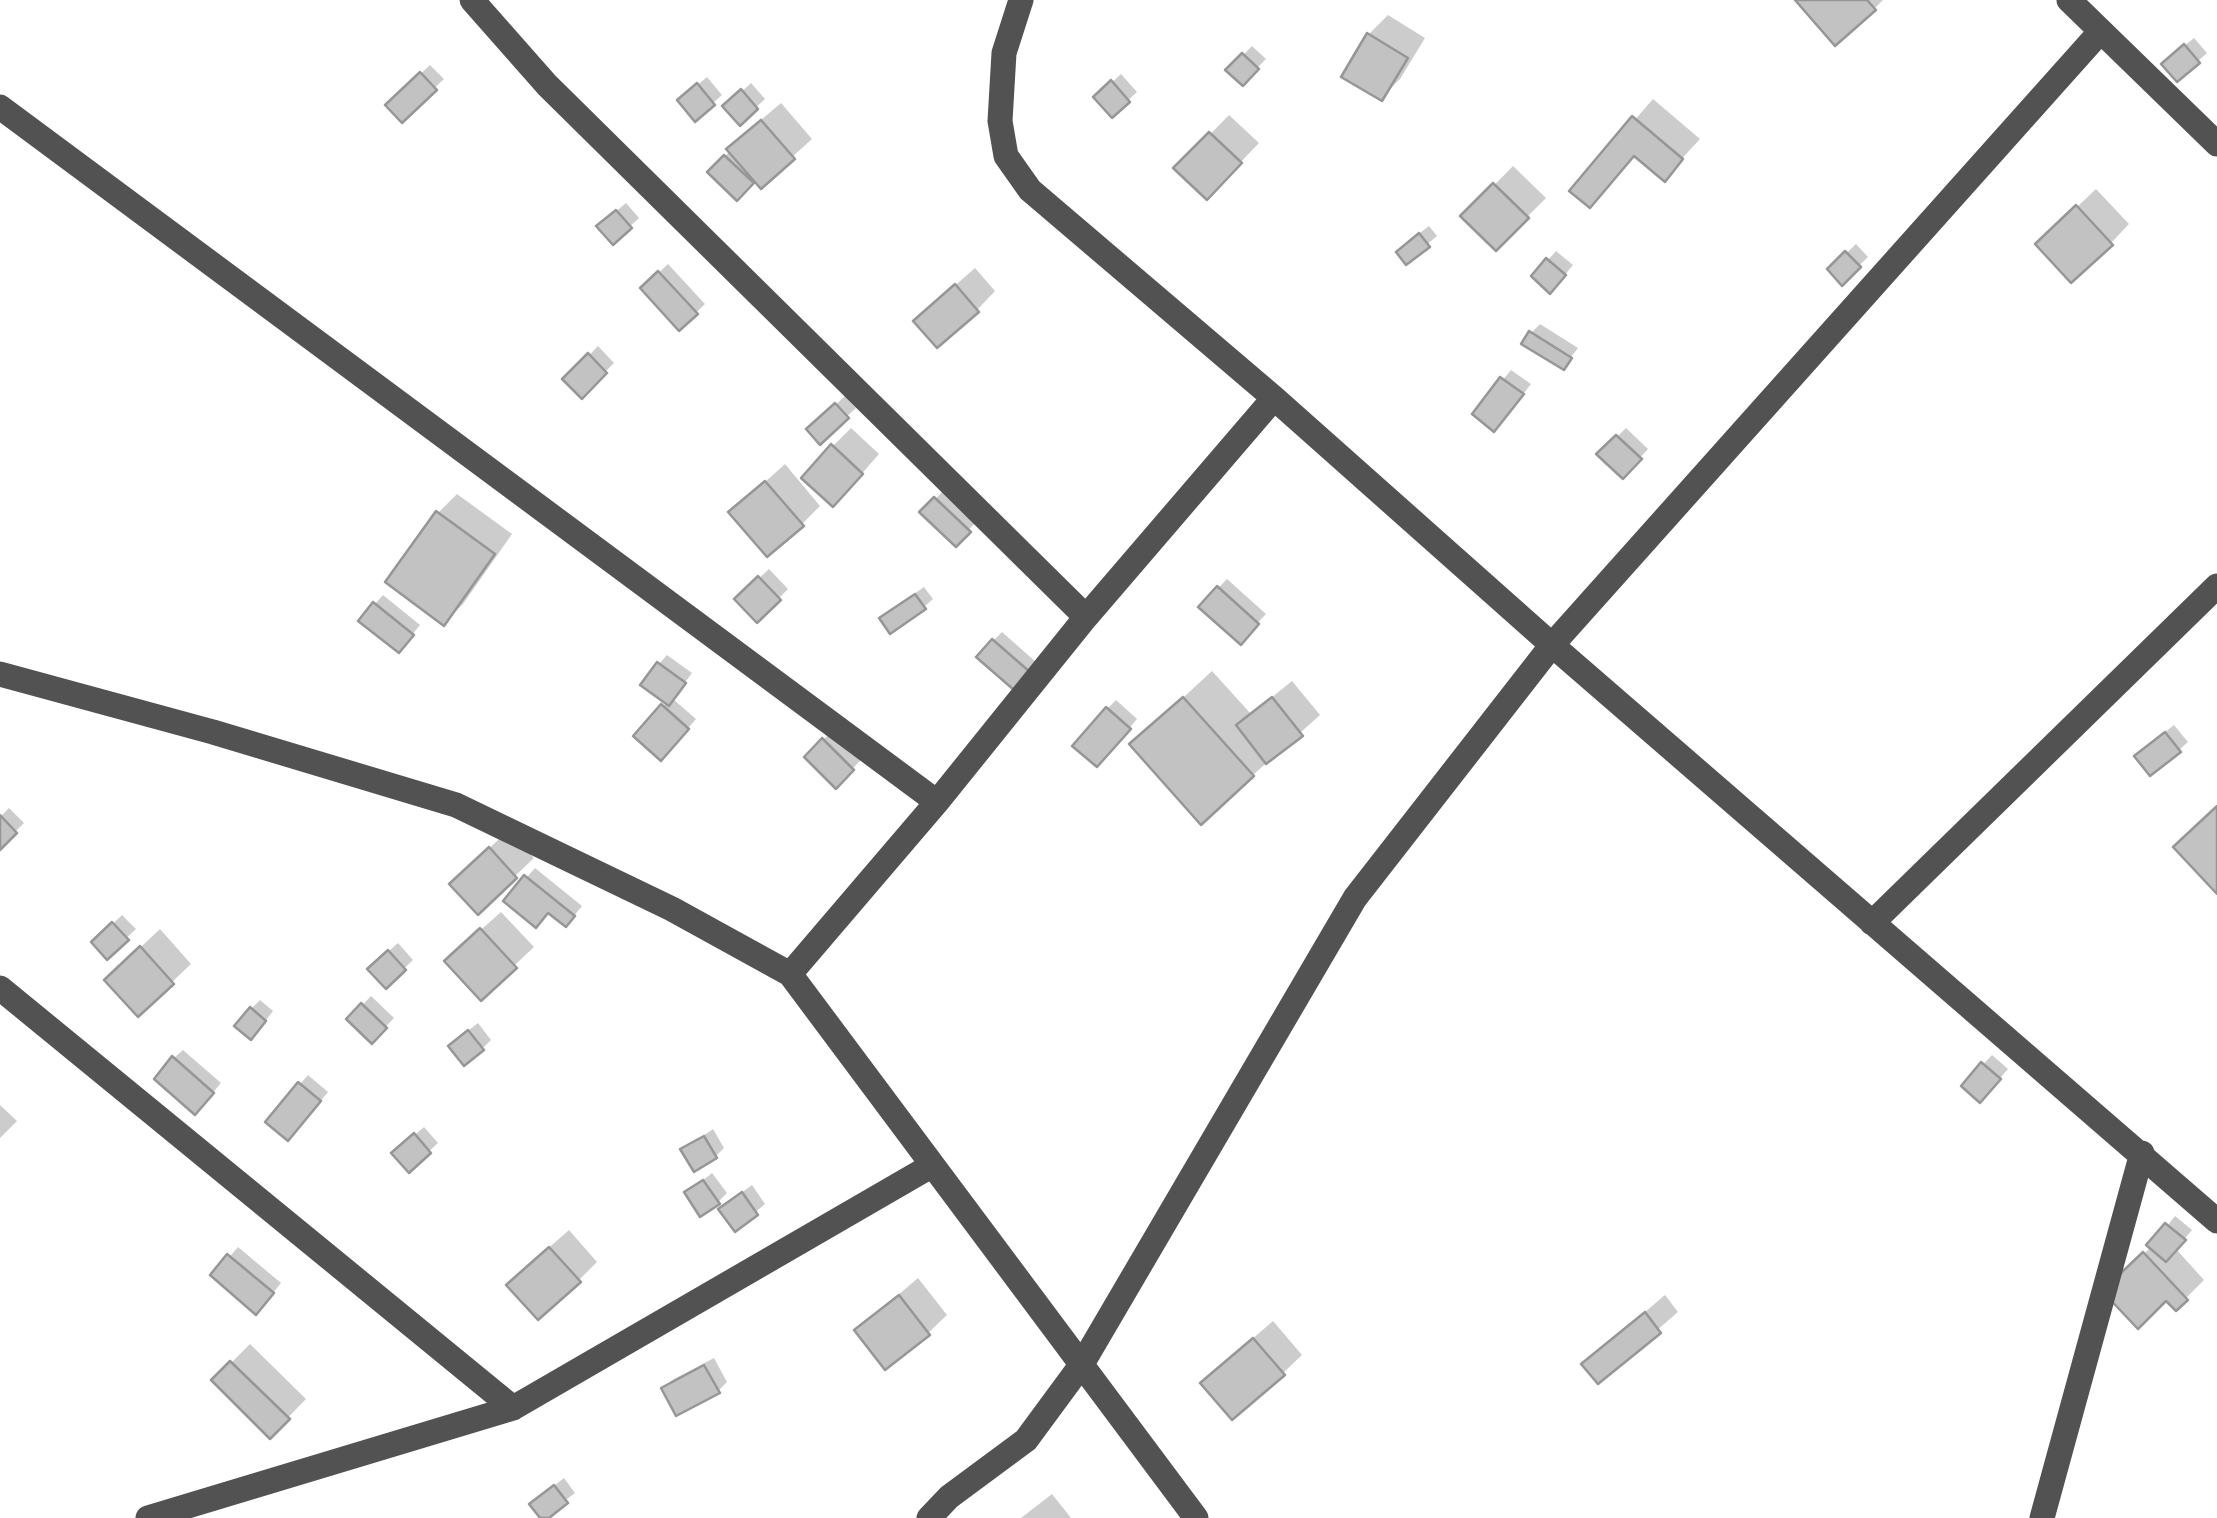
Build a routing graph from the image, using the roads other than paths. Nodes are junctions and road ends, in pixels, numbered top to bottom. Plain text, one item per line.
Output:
1 (472, 0) edge
2 (1021, 0) edge
3 (2070, 0) edge
4 (2100, 32) junction
5 (0, 107) edge
6 (2217, 144) edge
7 (1274, 398) junction
8 (2217, 586) edge
9 (1086, 617) junction
10 (1552, 645) junction
11 (0, 674) edge
12 (937, 802) junction
13 (1872, 923) junction
14 (790, 974) junction
15 (0, 988) edge
16 (2142, 1153) junction
17 (931, 1166) junction
18 (2217, 1220) edge
19 (1082, 1364) junction
20 (513, 1408) junction
21 (148, 1518) edge
22 (929, 1518) edge
23 (1196, 1518) edge
24 (2042, 1518) edge

1 - 9 street
2 - 7 street
3 - 4 street
4 - 6 street
4 - 10 street
5 - 12 street
7 - 9 street
7 - 10 street
8 - 13 street
9 - 12 street
10 - 13 street
10 - 19 street
11 - 14 street
12 - 14 street
13 - 16 street
14 - 17 street
15 - 20 street
16 - 18 street
16 - 24 street
17 - 19 street
17 - 20 street
19 - 22 street
19 - 23 street
20 - 21 street

